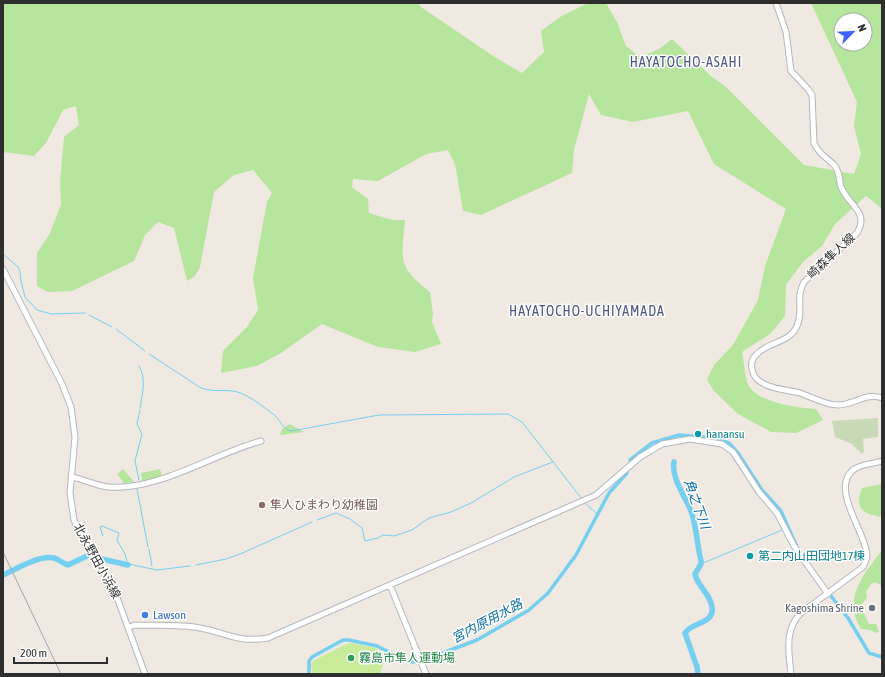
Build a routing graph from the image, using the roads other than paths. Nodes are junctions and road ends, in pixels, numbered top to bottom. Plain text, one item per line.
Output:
1 (776, 3) edge
2 (3, 269) edge
3 (882, 398) edge
4 (261, 441) dead end
5 (882, 460) edge
6 (71, 477) junction
7 (390, 585) junction
8 (828, 594) junction
9 (129, 626) junction
10 (145, 674) edge
11 (426, 674) edge
12 (791, 674) edge

1 - 3 main road, 崎森隼人線
2 - 6 main road, 北永野田小浜線
4 - 6 main road
5 - 8 main road
6 - 9 main road, 北永野田小浜線
7 - 8 main road
7 - 9 main road
7 - 11 main road
8 - 12 main road
9 - 10 main road, 北永野田小浜線

